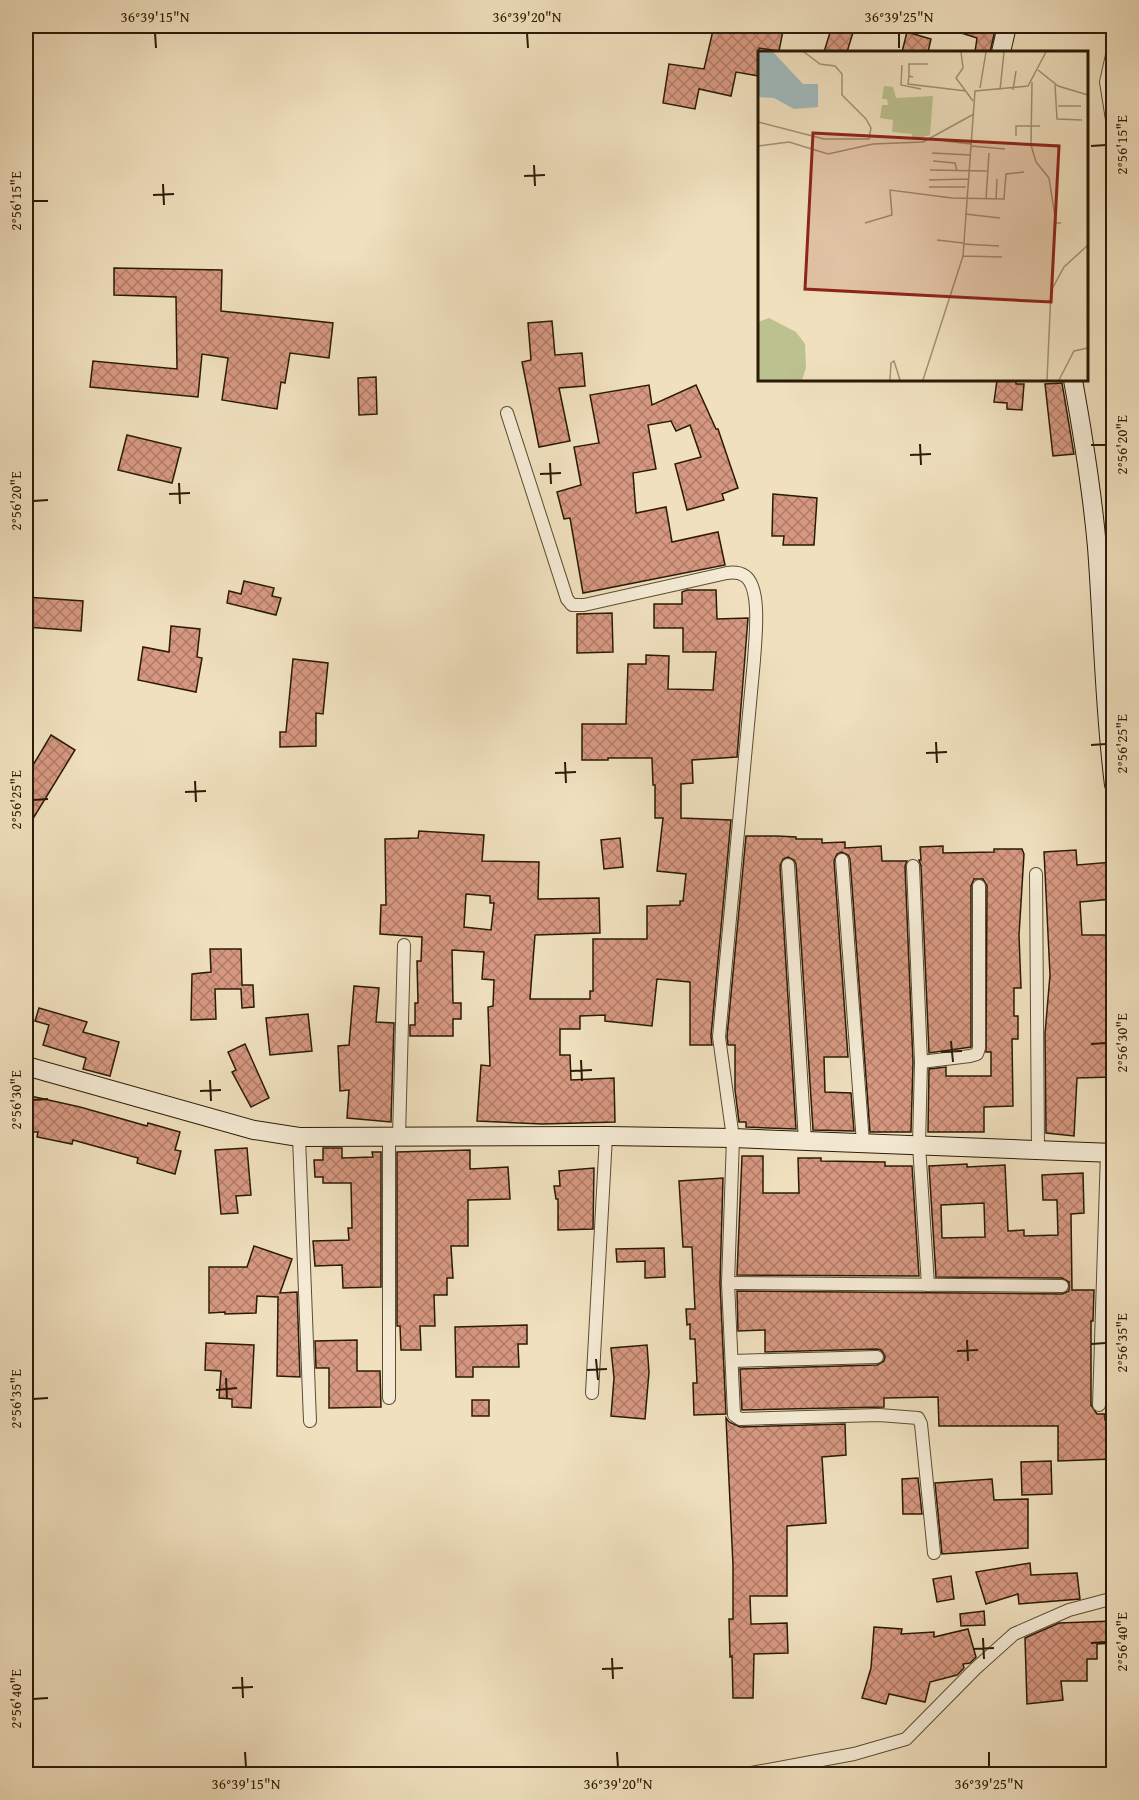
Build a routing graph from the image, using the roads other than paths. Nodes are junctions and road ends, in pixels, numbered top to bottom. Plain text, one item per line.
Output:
1 (1007, 26) edge
2 (1113, 32) edge
3 (1001, 51) edge
4 (1113, 152) edge
5 (1073, 381) edge
6 (507, 413) dead end
7 (1113, 785) edge
8 (842, 860) dead end
9 (789, 865) dead end
10 (913, 866) dead end
11 (1036, 874) dead end
12 (979, 886) dead end
13 (404, 945) dead end
14 (921, 1062) junction
15 (26, 1066) edge
16 (606, 1136) junction
17 (299, 1137) junction
18 (394, 1137) junction
19 (733, 1138) junction
20 (805, 1141) junction
21 (863, 1143) junction
22 (919, 1145) junction
23 (1038, 1149) junction
24 (1110, 1152) edge
25 (728, 1283) junction
26 (928, 1285) junction
27 (1062, 1286) dead end
28 (877, 1357) dead end
29 (732, 1361) junction
30 (592, 1393) dead end
31 (388, 1398) dead end
32 (1099, 1406) dead end
33 (310, 1421) dead end
34 (934, 1553) dead end
35 (1113, 1598) edge
36 (747, 1774) edge

1 - 3 street
2 - 4 lane
5 - 7 street
6 - 19 street
8 - 21 street
9 - 20 street
10 - 14 street
11 - 23 street
12 - 14 street
13 - 18 street
14 - 22 street
15 - 17 street
16 - 18 street
16 - 19 street
16 - 30 street
17 - 18 street
17 - 33 street
18 - 31 street
19 - 20 street
19 - 25 street
20 - 21 street
21 - 22 street
22 - 23 street
22 - 26 street
23 - 24 street
24 - 32 street
25 - 26 street
25 - 29 street
26 - 27 street
28 - 29 street
29 - 34 street
35 - 36 street

